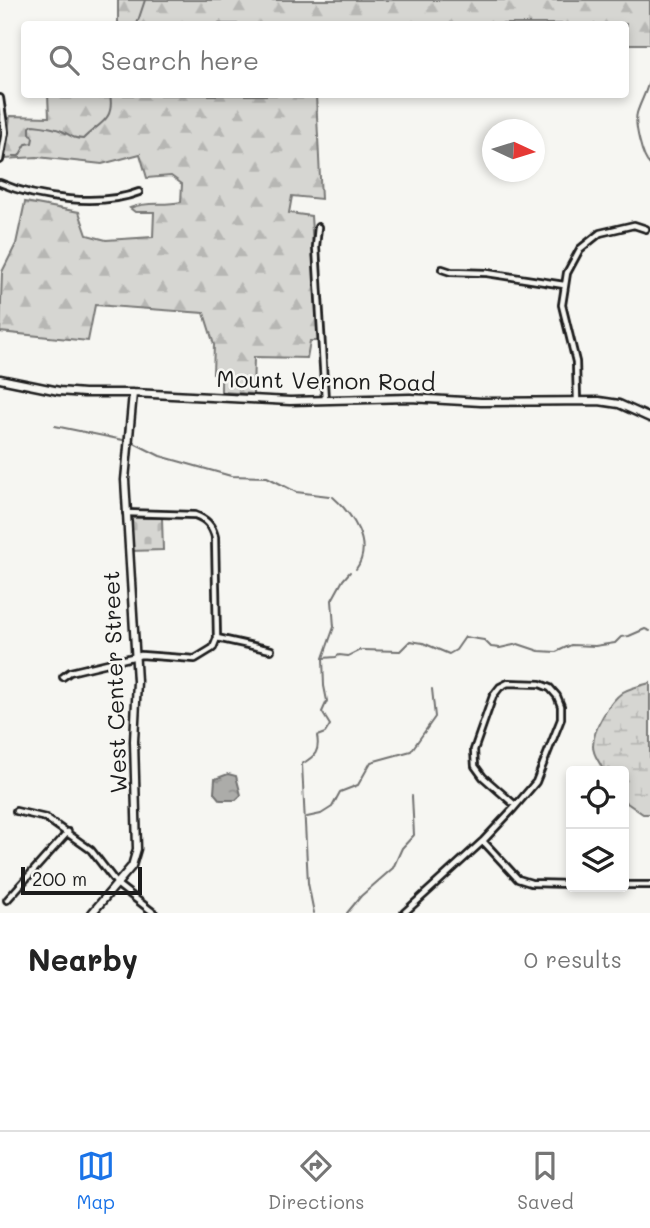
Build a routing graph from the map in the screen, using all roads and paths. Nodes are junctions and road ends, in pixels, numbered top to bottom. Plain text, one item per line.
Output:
1 (0, 98) edge
2 (0, 160) edge
3 (0, 183) edge
4 (139, 192) dead end
5 (318, 227) dead end
6 (646, 229) dead end
7 (442, 269) dead end
8 (564, 285) junction
9 (0, 379) edge
10 (133, 393) junction
11 (325, 401) junction
12 (576, 402) junction
13 (650, 418) edge
14 (125, 513) junction
15 (217, 638) junction
16 (271, 650) dead end
17 (135, 657) junction
18 (63, 677) dead end
19 (515, 805) junction
20 (16, 811) dead end
21 (68, 832) junction
22 (483, 841) junction
23 (566, 884) edge
24 (118, 885) junction
25 (629, 885) edge
26 (650, 885) edge
27 (8, 900) dead end
28 (92, 913) edge
29 (154, 913) edge
30 (404, 913) edge

1 - 2 street
3 - 4 street
5 - 11 street
6 - 8 street
7 - 8 street
8 - 12 street
9 - 10 main road, Mount Vernon Road
10 - 11 main road, Mount Vernon Road
10 - 14 main road, West Center Street
11 - 12 main road, Mount Vernon Road
12 - 13 main road, Mount Vernon Road
14 - 15 street
14 - 17 main road, West Center Street
15 - 16 street
15 - 17 street
17 - 18 street
17 - 24 main road, West Center Street
19 - 19 street
19 - 22 street
20 - 21 street
21 - 24 street
21 - 27 street
22 - 23 street
22 - 30 street
24 - 28 main road, West Center Street
24 - 29 street
25 - 26 street

